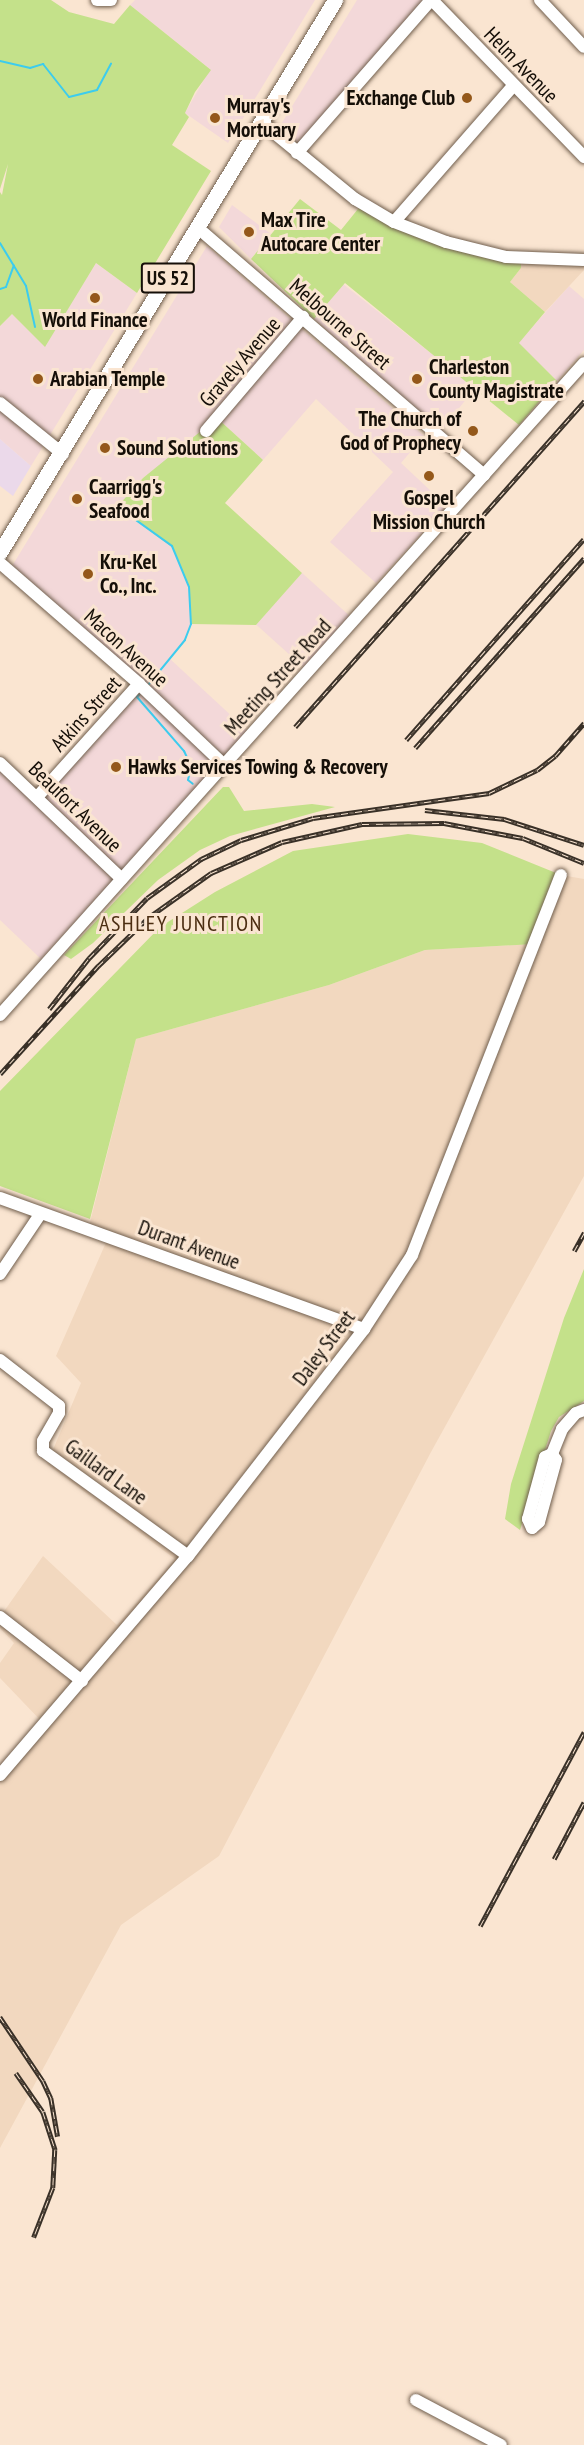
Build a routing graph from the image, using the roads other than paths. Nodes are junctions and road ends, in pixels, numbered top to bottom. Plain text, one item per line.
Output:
1 (97, 0) edge
2 (111, 0) edge
3 (335, 0) edge
4 (431, 0) edge
5 (540, 0) edge
6 (584, 46) edge
7 (513, 86) junction
8 (261, 122) junction
9 (297, 153) junction
10 (584, 157) edge
11 (394, 222) junction
12 (198, 228) junction
13 (584, 260) edge
14 (303, 317) junction
15 (584, 363) edge
16 (0, 403) edge
17 (206, 431) dead end
18 (63, 454) junction
19 (484, 476) junction
20 (0, 552) edge
21 (0, 563) edge
22 (139, 684) junction
23 (0, 763) edge
24 (225, 766) junction
25 (38, 796) junction
26 (561, 875) dead end
27 (122, 879) junction
28 (0, 1015) edge
29 (0, 1198) edge
30 (40, 1213) junction
31 (0, 1274) edge
32 (364, 1329) junction
33 (0, 1360) edge
34 (584, 1410) edge
35 (552, 1454) junction
36 (188, 1556) junction
37 (0, 1617) edge
38 (82, 1681) junction
39 (0, 1775) edge
40 (416, 2400) dead end
41 (501, 2445) edge

1 - 2 street
3 - 8 main road, US 52
4 - 7 street, Helm Avenue
4 - 9 street
5 - 6 street
7 - 10 street, Helm Avenue
7 - 11 street
8 - 9 street
8 - 12 main road, US 52
9 - 11 street
11 - 13 street
12 - 14 street, Melbourne Street
12 - 18 main road, US 52
14 - 17 street, Gravely Avenue
14 - 19 street, Melbourne Street
15 - 19 street, Meeting Street Road
16 - 18 street
18 - 20 main road, US 52
19 - 24 street, Meeting Street Road
21 - 22 street, Macon Avenue
22 - 24 street, Macon Avenue
22 - 25 street, Atkins Street
23 - 25 street, Beaufort Avenue
24 - 27 street, Meeting Street Road
25 - 27 street, Beaufort Avenue
26 - 32 street, Daley Street
27 - 28 street, Meeting Street Road
29 - 30 street, Durant Avenue
30 - 31 street
30 - 32 street, Durant Avenue
32 - 36 street, Daley Street
33 - 36 street, Gaillard Lane
34 - 35 street
35 - 35 street
36 - 38 street, Daley Street
37 - 38 street
38 - 39 street, Daley Street
40 - 41 street

